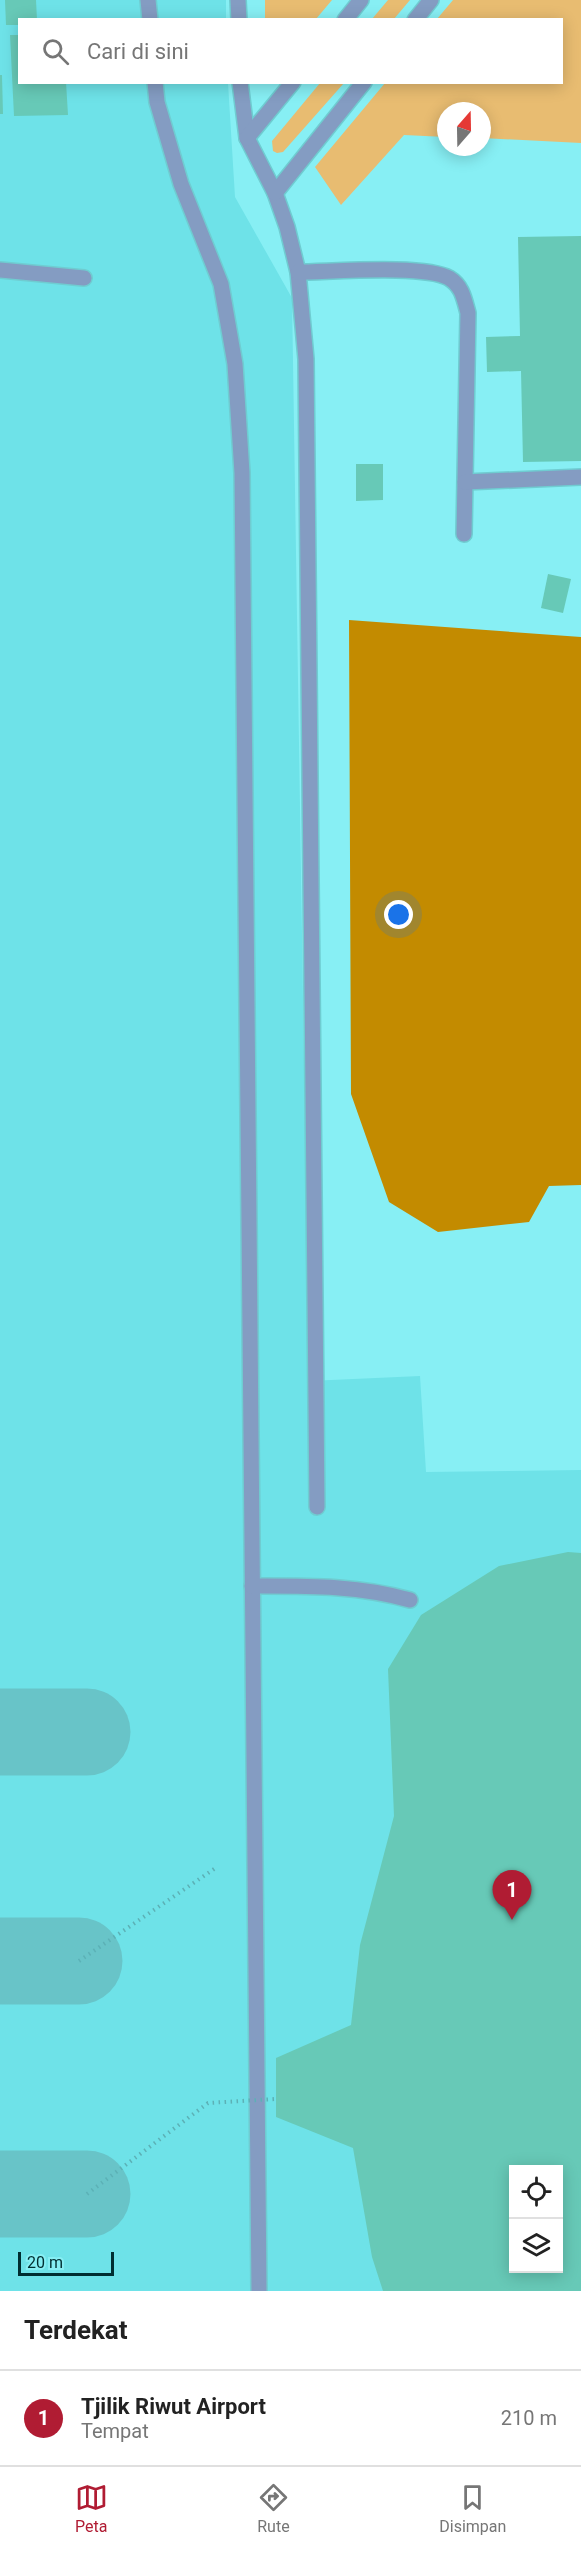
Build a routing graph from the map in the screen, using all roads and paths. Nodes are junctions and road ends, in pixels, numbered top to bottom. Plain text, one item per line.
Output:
1 (148, 0) edge
2 (238, 0) edge
3 (361, 0) edge
4 (431, 0) edge
5 (150, 18) edge
6 (239, 18) edge
7 (347, 18) edge
8 (417, 18) edge
9 (155, 84) edge
10 (240, 84) edge
11 (291, 84) edge
12 (362, 84) edge
13 (247, 138) junction
14 (275, 193) junction
15 (0, 270) edge
16 (297, 272) junction
17 (84, 278) dead end
18 (581, 477) edge
19 (465, 482) junction
20 (464, 534) dead end
21 (317, 1507) dead end
22 (252, 1586) junction
23 (410, 1600) dead end
24 (217, 1867) dead end
25 (79, 1960) dead end
26 (275, 2099) dead end
27 (87, 2194) dead end
28 (259, 2291) edge

1 - 5 lane
2 - 6 lane
3 - 7 lane
4 - 8 lane
9 - 22 lane
10 - 13 lane
11 - 13 lane
12 - 14 lane
13 - 14 lane
14 - 16 lane
15 - 17 lane
16 - 19 lane
16 - 21 lane
18 - 19 lane
19 - 20 lane
22 - 23 lane
22 - 28 lane
24 - 25 path
26 - 27 path, bridge

